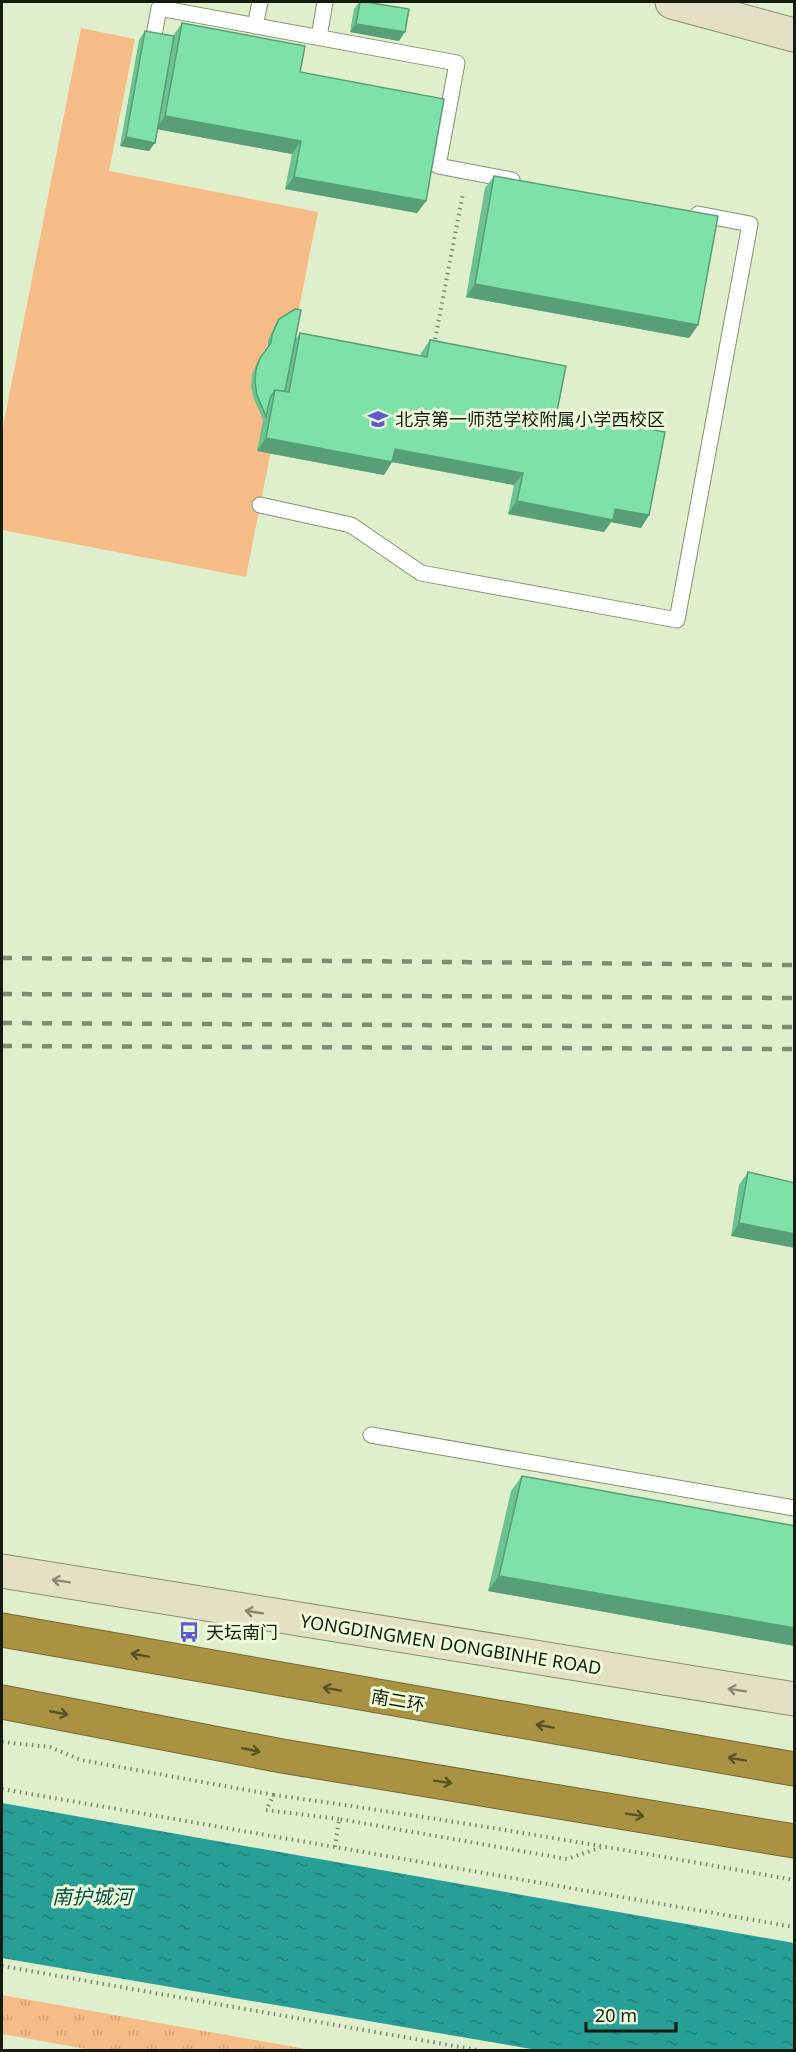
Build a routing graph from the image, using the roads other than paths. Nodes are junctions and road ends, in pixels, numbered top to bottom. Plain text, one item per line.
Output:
1 (260, 2) edge
2 (325, 2) edge
3 (672, 2) edge
4 (255, 26) junction
5 (795, 35) edge
6 (319, 38) junction
7 (148, 65) edge
8 (526, 182) edge
9 (679, 211) edge
10 (260, 505) dead end
11 (371, 1435) dead end
12 (795, 1508) edge
13 (2, 1571) edge
14 (2, 1630) edge
15 (795, 1699) edge
16 (2, 1702) edge
17 (795, 1769) edge
18 (795, 1841) edge

1 - 4 lane
2 - 6 lane
3 - 5 street
4 - 6 lane
4 - 7 lane
6 - 8 lane
9 - 10 lane
11 - 12 lane
15 -> 13 street, YONGDINGMEN DONGBINHE ROAD
17 -> 14 highway, 南二环
16 -> 18 highway

